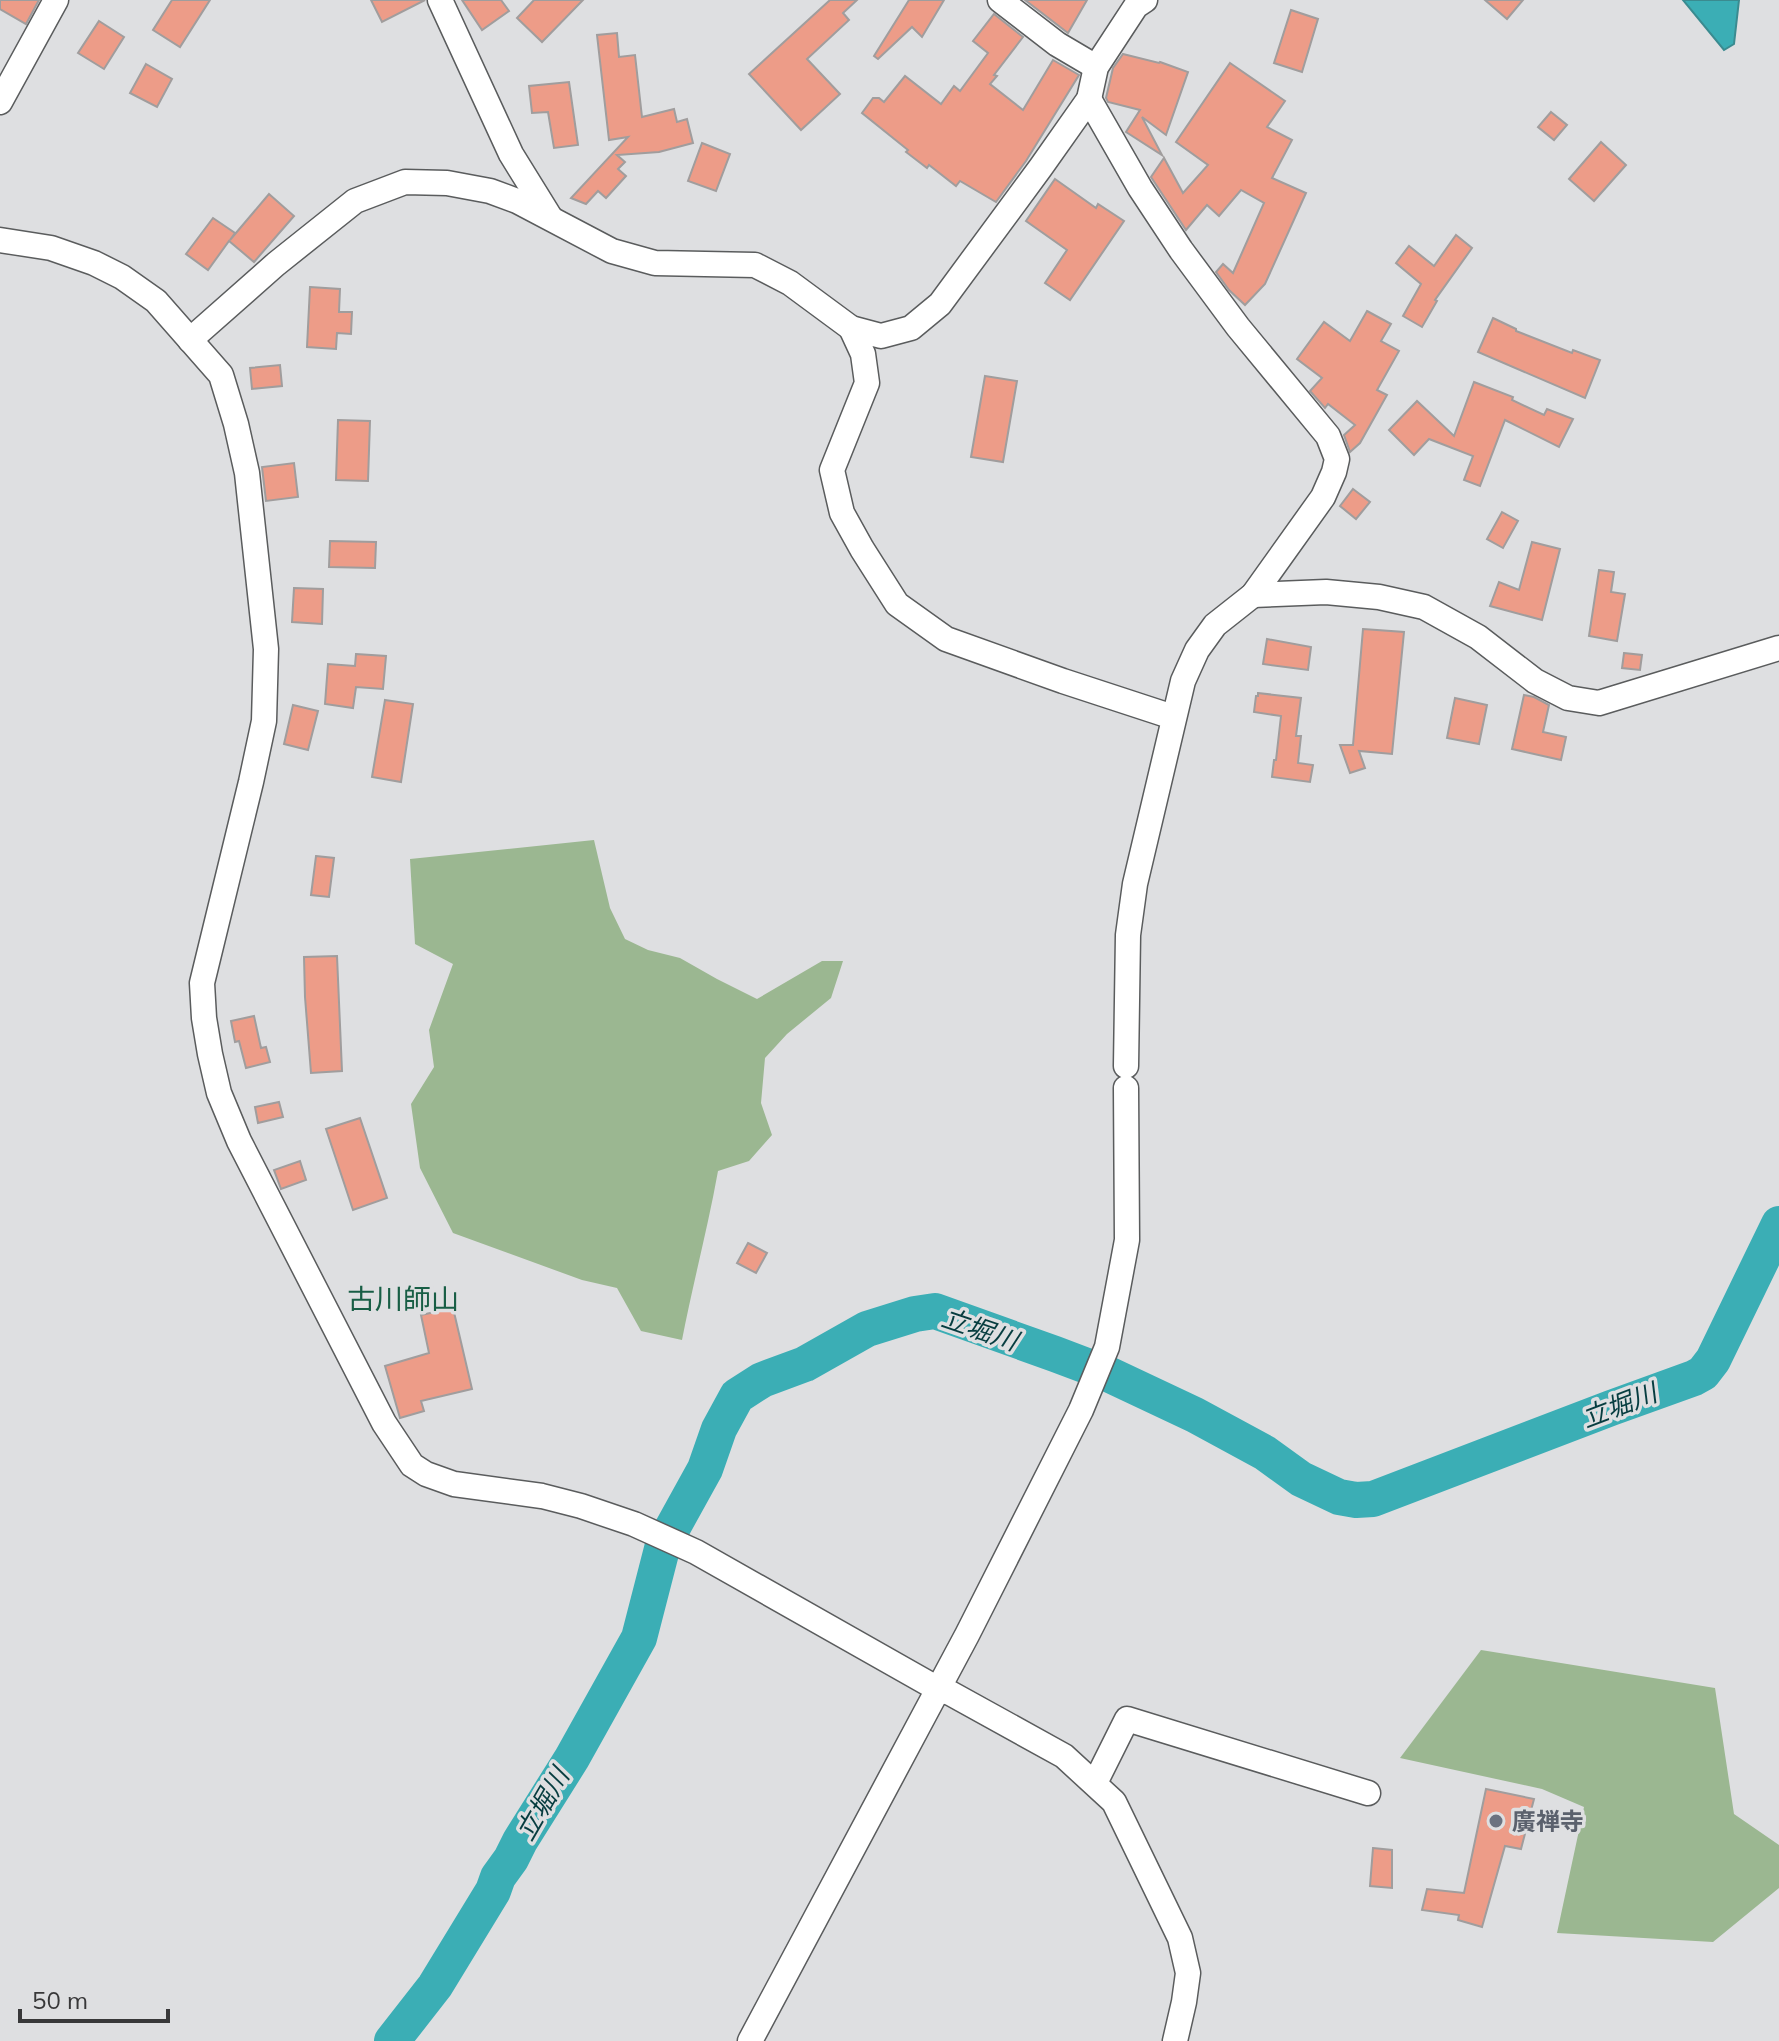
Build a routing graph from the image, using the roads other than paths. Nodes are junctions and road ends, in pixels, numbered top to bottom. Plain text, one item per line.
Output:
1 (56, 0) edge
2 (440, 0) edge
3 (1000, 0) edge
4 (1145, 0) edge
5 (1096, 67) junction
6 (1089, 99) junction
7 (0, 102) edge
8 (552, 219) junction
9 (0, 240) edge
10 (851, 328) junction
11 (190, 340) junction
12 (1253, 595) junction
13 (1779, 648) edge
14 (1173, 717) junction
15 (938, 1689) junction
16 (1095, 1783) junction
17 (1368, 1793) dead end
18 (750, 2041) edge
19 (1175, 2041) edge

1 - 7 street
2 - 8 street
3 - 5 street
4 - 5 street
5 - 6 street
6 - 10 street
6 - 12 street
8 - 10 street
8 - 11 street
9 - 11 street
10 - 14 street
11 - 15 street
12 - 13 street
12 - 14 street
14 - 15 street
15 - 16 street
15 - 18 street
16 - 17 street
16 - 19 street

